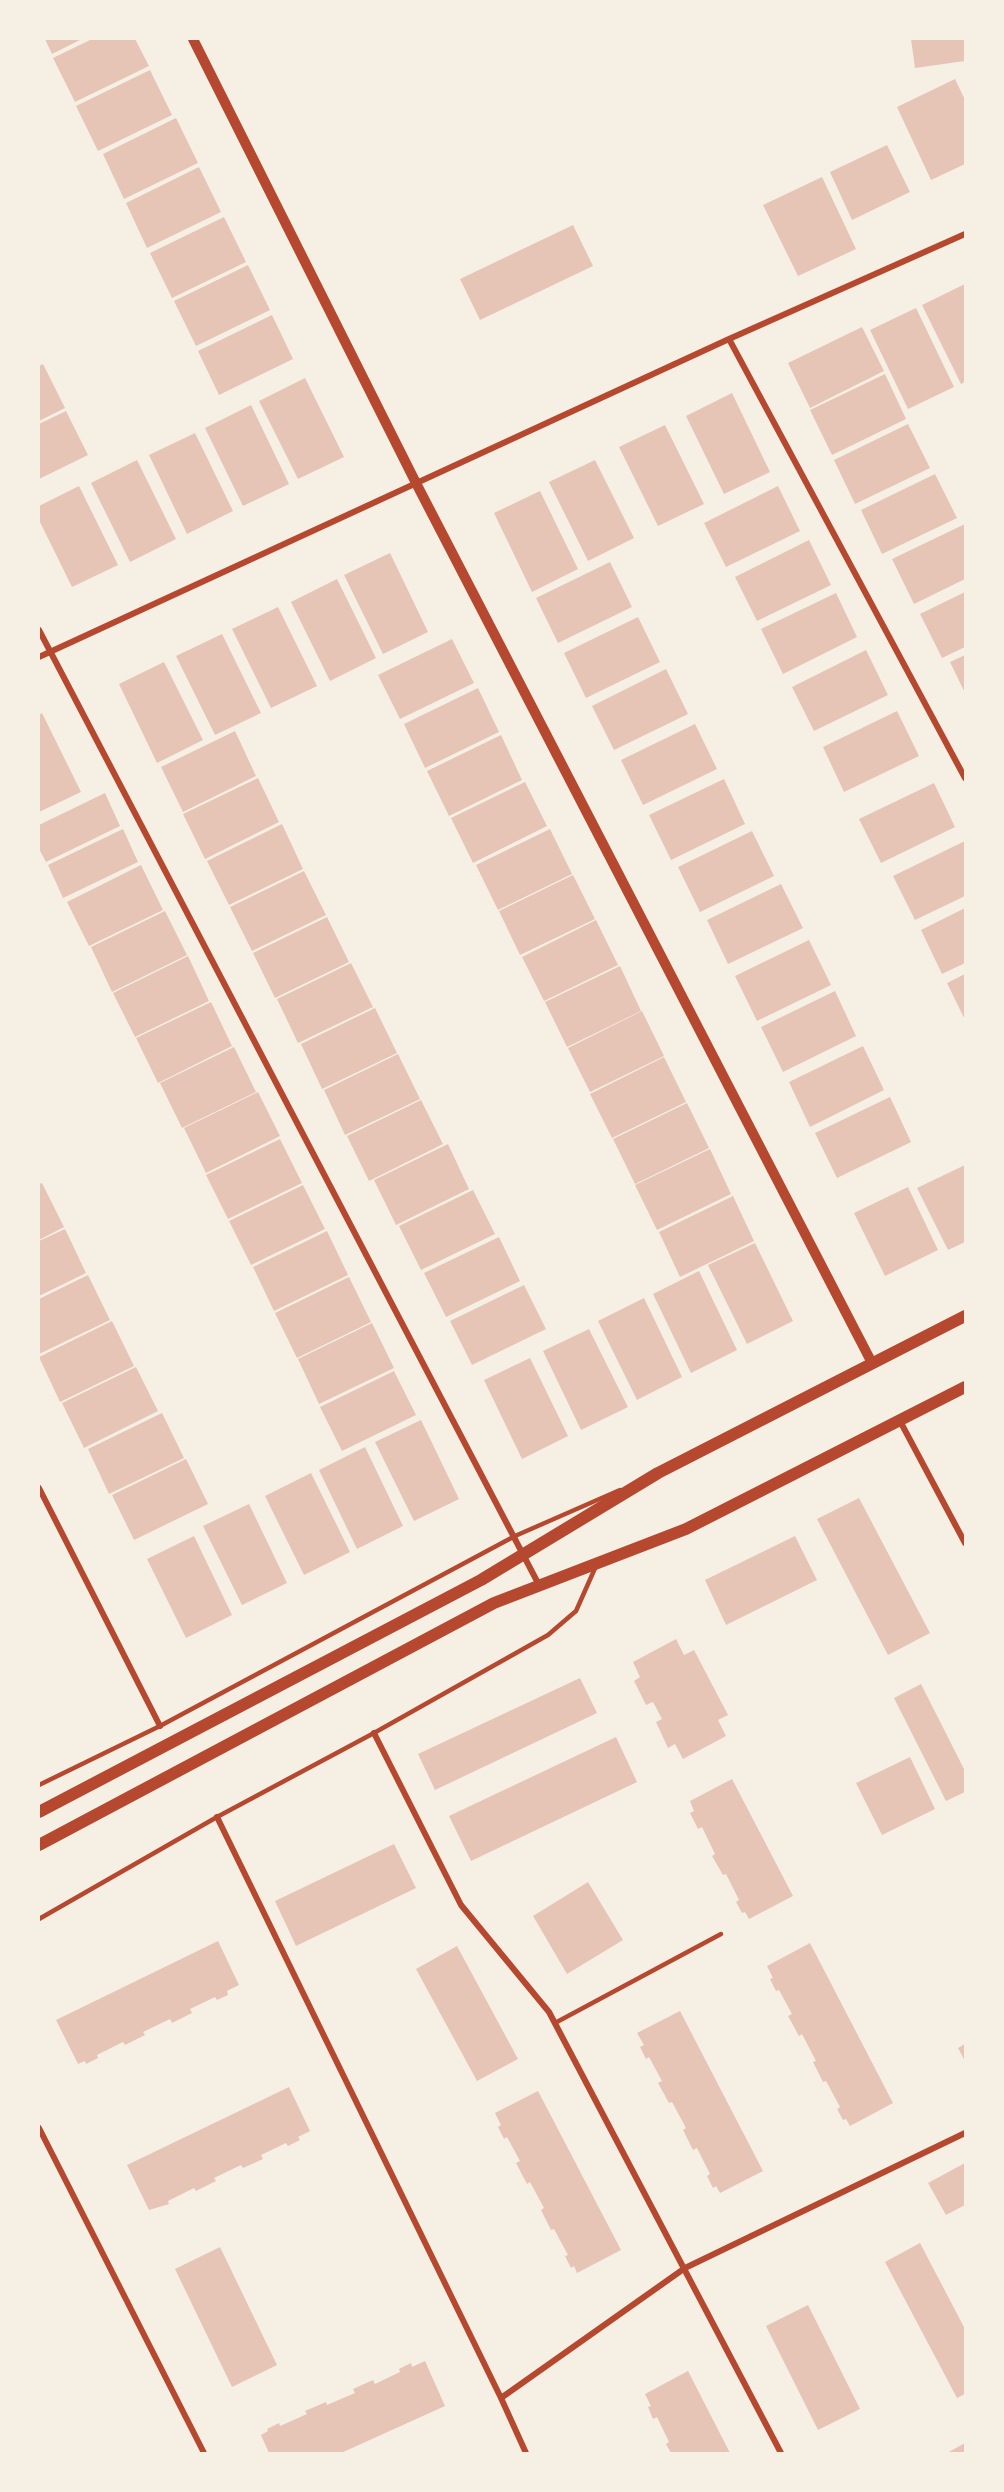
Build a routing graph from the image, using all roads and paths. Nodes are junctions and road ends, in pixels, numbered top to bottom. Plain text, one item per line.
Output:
1 (193, 39) edge
2 (965, 234) edge
3 (729, 339) junction
4 (417, 485) junction
5 (39, 630) edge
6 (50, 651) junction
7 (39, 657) edge
8 (965, 778) edge
9 (965, 1316) edge
10 (872, 1364) junction
11 (965, 1387) edge
12 (900, 1420) junction
13 (658, 1473) junction
14 (39, 1488) edge
15 (515, 1536) junction
16 (965, 1543) edge
17 (524, 1554) junction
18 (596, 1564) junction
19 (540, 1586) junction
20 (160, 1726) junction
21 (374, 1733) junction
22 (39, 1785) edge
23 (39, 1812) edge
24 (217, 1817) junction
25 (39, 1845) edge
26 (39, 1919) edge
27 (721, 1934) dead end
28 (555, 2023) junction
29 (39, 2128) edge
30 (965, 2133) edge
31 (685, 2268) junction
32 (501, 2398) junction
33 (204, 2453) edge
34 (526, 2453) edge
35 (781, 2453) edge

1 - 4 street
2 - 3 street
3 - 4 street
3 - 8 street
4 - 6 street
4 - 10 street
5 - 6 street
6 - 7 street
6 - 15 street
9 - 10 main road
10 - 13 main road
11 - 12 main road
12 - 16 street
12 - 18 main road
13 - 15 lane
13 - 17 main road
14 - 20 street
15 - 17 street
15 - 20 lane
17 - 19 street
17 - 23 main road
18 - 19 main road
18 - 21 lane
19 - 25 main road
20 - 22 lane
21 - 24 lane
21 - 28 street
24 - 26 lane
24 - 32 street
27 - 28 lane
28 - 31 street
29 - 33 street
30 - 31 street
31 - 32 street
31 - 35 street
32 - 34 street

